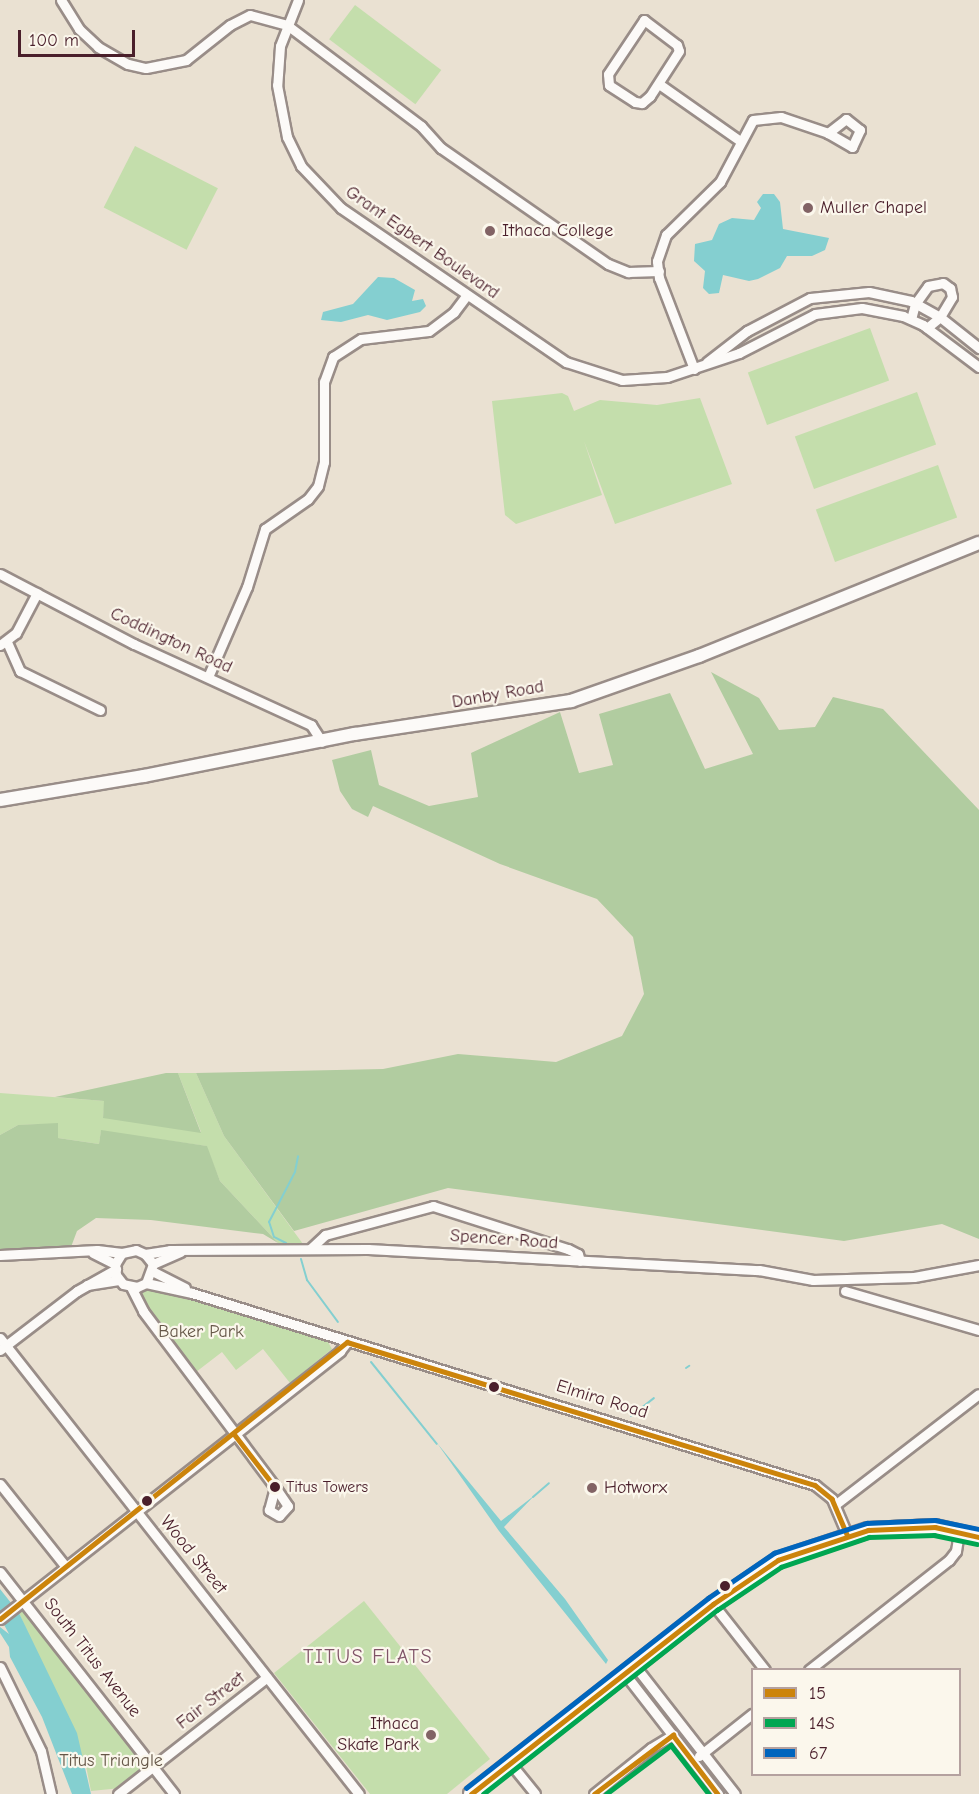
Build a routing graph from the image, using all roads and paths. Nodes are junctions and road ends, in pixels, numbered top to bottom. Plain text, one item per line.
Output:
1 (61, 0) edge
2 (298, 0) edge
3 (287, 25) junction
4 (659, 84) junction
5 (828, 133) dead end
6 (740, 141) junction
7 (659, 271) junction
8 (467, 295) junction
9 (915, 304) junction
10 (940, 317) junction
11 (910, 319) junction
12 (927, 328) junction
13 (979, 348) edge
14 (979, 367) edge
15 (694, 369) junction
16 (979, 543) edge
17 (0, 574) edge
18 (37, 593) junction
19 (4, 644) edge
20 (208, 677) junction
21 (100, 710) dead end
22 (322, 742) junction
23 (0, 800) edge
24 (309, 1249) junction
25 (88, 1251) junction
26 (180, 1252) junction
27 (122, 1253) junction
28 (145, 1254) junction
29 (0, 1255) edge
30 (580, 1261) junction
31 (979, 1265) edge
32 (116, 1267) junction
33 (152, 1268) junction
34 (119, 1280) junction
35 (146, 1283) junction
36 (87, 1285) junction
37 (131, 1287) junction
38 (845, 1291) dead end
39 (192, 1293) junction
40 (979, 1330) edge
41 (347, 1342) junction
42 (2, 1344) edge
43 (979, 1394) edge
44 (235, 1435) junction
45 (0, 1484) edge
46 (275, 1487) dead end
47 (836, 1504) junction
48 (136, 1511) junction
49 (959, 1531) junction
50 (847, 1535) junction
51 (979, 1537) edge
52 (66, 1567) junction
53 (0, 1572) edge
54 (25, 1599) junction
55 (713, 1604) junction
56 (0, 1619) edge
57 (0, 1667) edge
58 (763, 1668) edge
59 (812, 1668) edge
60 (630, 1670) junction
61 (267, 1677) junction
62 (751, 1716) edge
63 (673, 1735) junction
64 (703, 1753) junction
65 (693, 1761) junction
66 (511, 1764) junction
67 (154, 1766) junction
68 (51, 1794) edge
69 (118, 1794) edge
70 (174, 1794) edge
71 (359, 1794) edge
72 (471, 1794) edge
73 (535, 1794) edge
74 (594, 1794) edge
75 (718, 1794) edge
76 (735, 1794) edge

1 - 3 street
2 - 3 street, Grant Egbert Boulevard
3 - 7 street
3 - 8 street, Grant Egbert Boulevard
4 - 4 street
4 - 6 street
5 - 6 street
6 - 7 street
7 - 15 street
8 - 15 street, Grant Egbert Boulevard
8 - 20 street
9 - 10 street, Grant Egbert Boulevard
9 - 10 street
9 - 11 street
9 - 15 street, Grant Egbert Boulevard
10 - 12 street
10 - 13 street, Grant Egbert Boulevard
11 - 12 street, Grant Egbert Boulevard
11 - 15 street, Grant Egbert Boulevard
12 - 14 street, Grant Egbert Boulevard
16 - 22 main road, Danby Road
17 - 18 street, Coddington Road
18 - 19 street
18 - 20 street, Coddington Road
19 - 21 street
20 - 22 street, Coddington Road
22 - 23 main road, Danby Road
24 - 26 street, Spencer Road
24 - 30 street, Spencer Road
24 - 30 street
25 - 27 street
25 - 29 street
25 - 32 street
26 - 28 street, Spencer Road
26 - 33 street, Spencer Road
27 - 28 street
27 - 32 street
28 - 33 street
30 - 31 street, Spencer Road
32 - 34 street
32 - 36 street
33 - 35 street
33 - 39 street, Elmira Road
34 - 36 street
34 - 37 street
35 - 37 street
35 - 39 street, Elmira Road
36 - 42 street
37 - 44 street
38 - 40 street
39 - 41 street, Elmira Road
41 - 44 street
41 - 47 street, Elmira Road
42 - 48 street, Wood Street
43 - 47 street
44 - 46 street
44 - 48 street
45 - 52 street
47 - 50 street
48 - 52 street
48 - 61 street, Wood Street
49 - 50 highway
49 - 51 highway
49 - 59 street
50 - 55 highway
52 - 54 street
53 - 54 street, South Titus Avenue
54 - 56 street
54 - 67 street, South Titus Avenue
55 - 58 street
55 - 60 highway
57 - 68 street
60 - 63 street
60 - 64 street
60 - 66 highway
61 - 67 street, Fair Street
61 - 71 street, Wood Street
62 - 64 street
63 - 65 street
63 - 74 street
64 - 65 street
64 - 76 street
65 - 75 street
66 - 72 highway
66 - 73 street
67 - 69 street, Fair Street
67 - 70 street, South Titus Avenue

